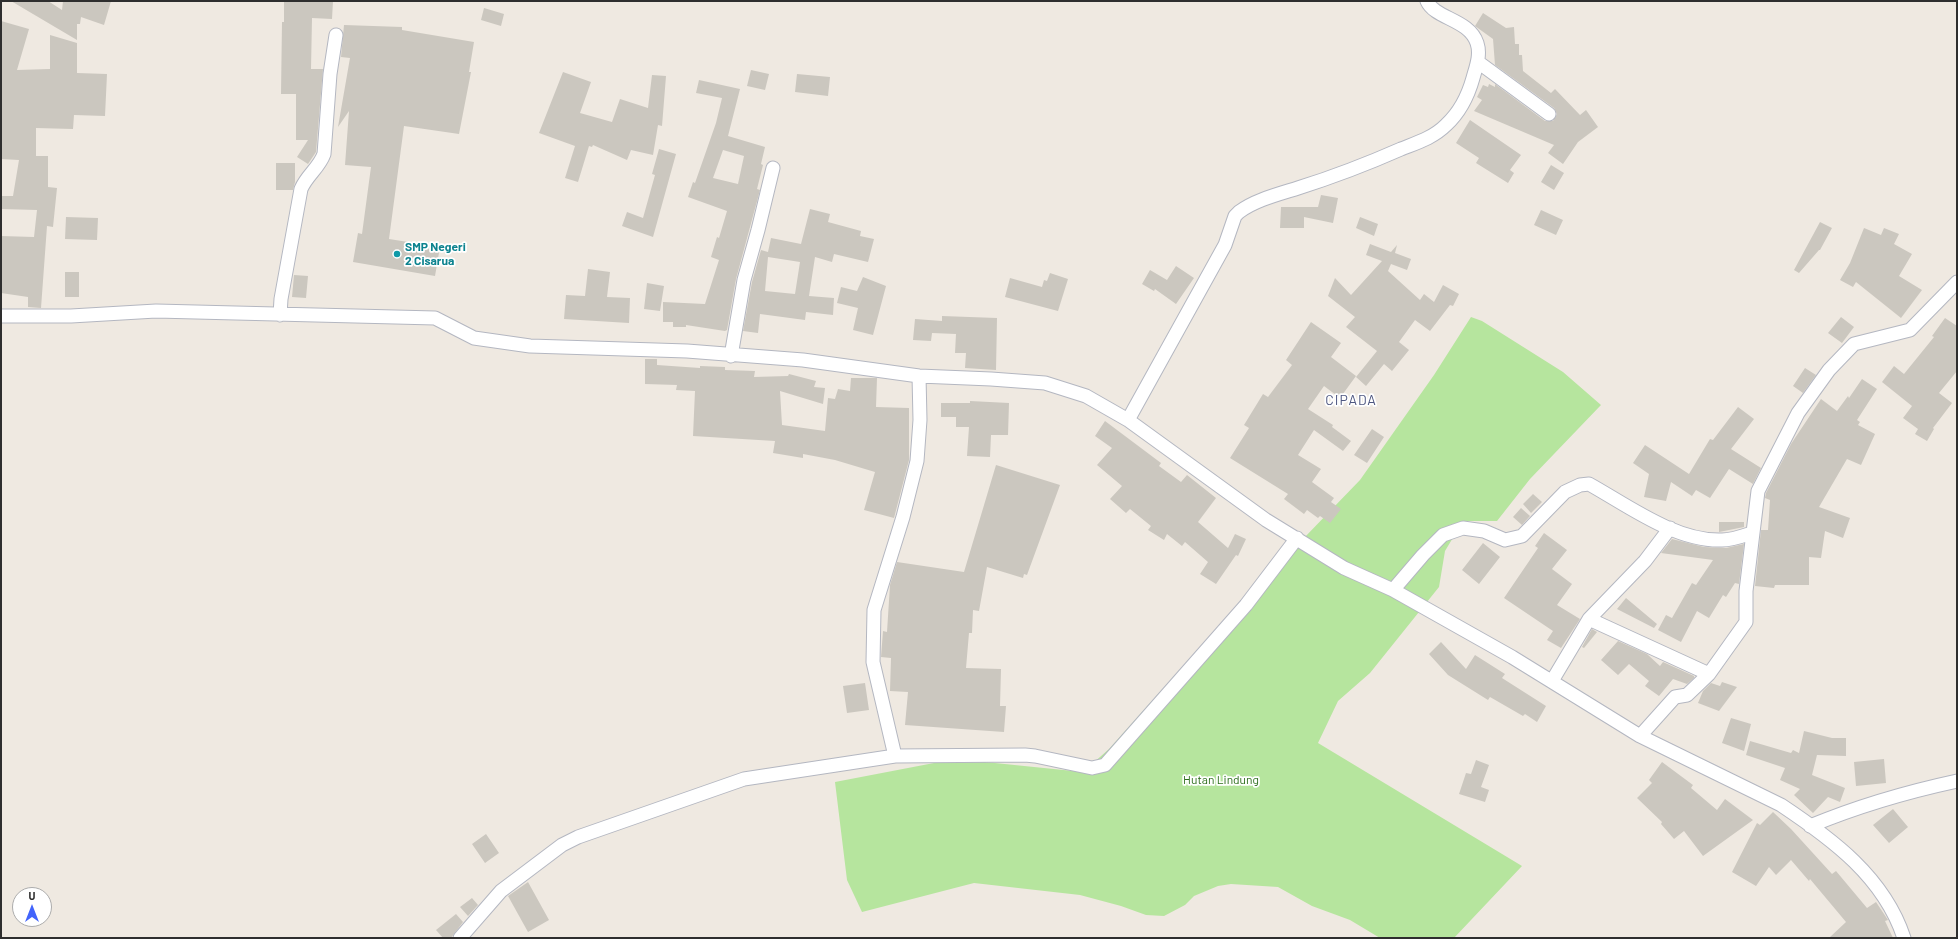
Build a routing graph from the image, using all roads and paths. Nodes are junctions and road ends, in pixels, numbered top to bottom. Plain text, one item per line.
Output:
1 (1427, 1) edge
2 (336, 34) dead end
3 (1478, 62) junction
4 (1549, 114) dead end
5 (773, 168) dead end
6 (1957, 282) edge
7 (280, 315) junction
8 (1, 316) edge
9 (731, 356) junction
10 (920, 376) junction
11 (1128, 420) junction
12 (1670, 528) junction
13 (1752, 534) junction
14 (1298, 538) junction
15 (1393, 590) junction
16 (1589, 619) junction
17 (1708, 674) junction
18 (1552, 681) junction
19 (1640, 736) junction
20 (895, 756) junction
21 (1957, 781) edge
22 (1810, 826) junction
23 (460, 938) edge
24 (1904, 938) edge

1 - 3 street
2 - 7 street
3 - 4 street
3 - 11 street
5 - 9 street
6 - 13 street
7 - 8 street
7 - 9 street
9 - 10 street
10 - 11 street
10 - 20 street
11 - 14 street
12 - 13 street
12 - 15 street
12 - 16 street
13 - 17 street
14 - 15 street
14 - 20 street
15 - 18 street
16 - 17 street
16 - 18 street
17 - 19 street
18 - 19 street
19 - 22 street
20 - 23 street
21 - 22 street
22 - 24 street

